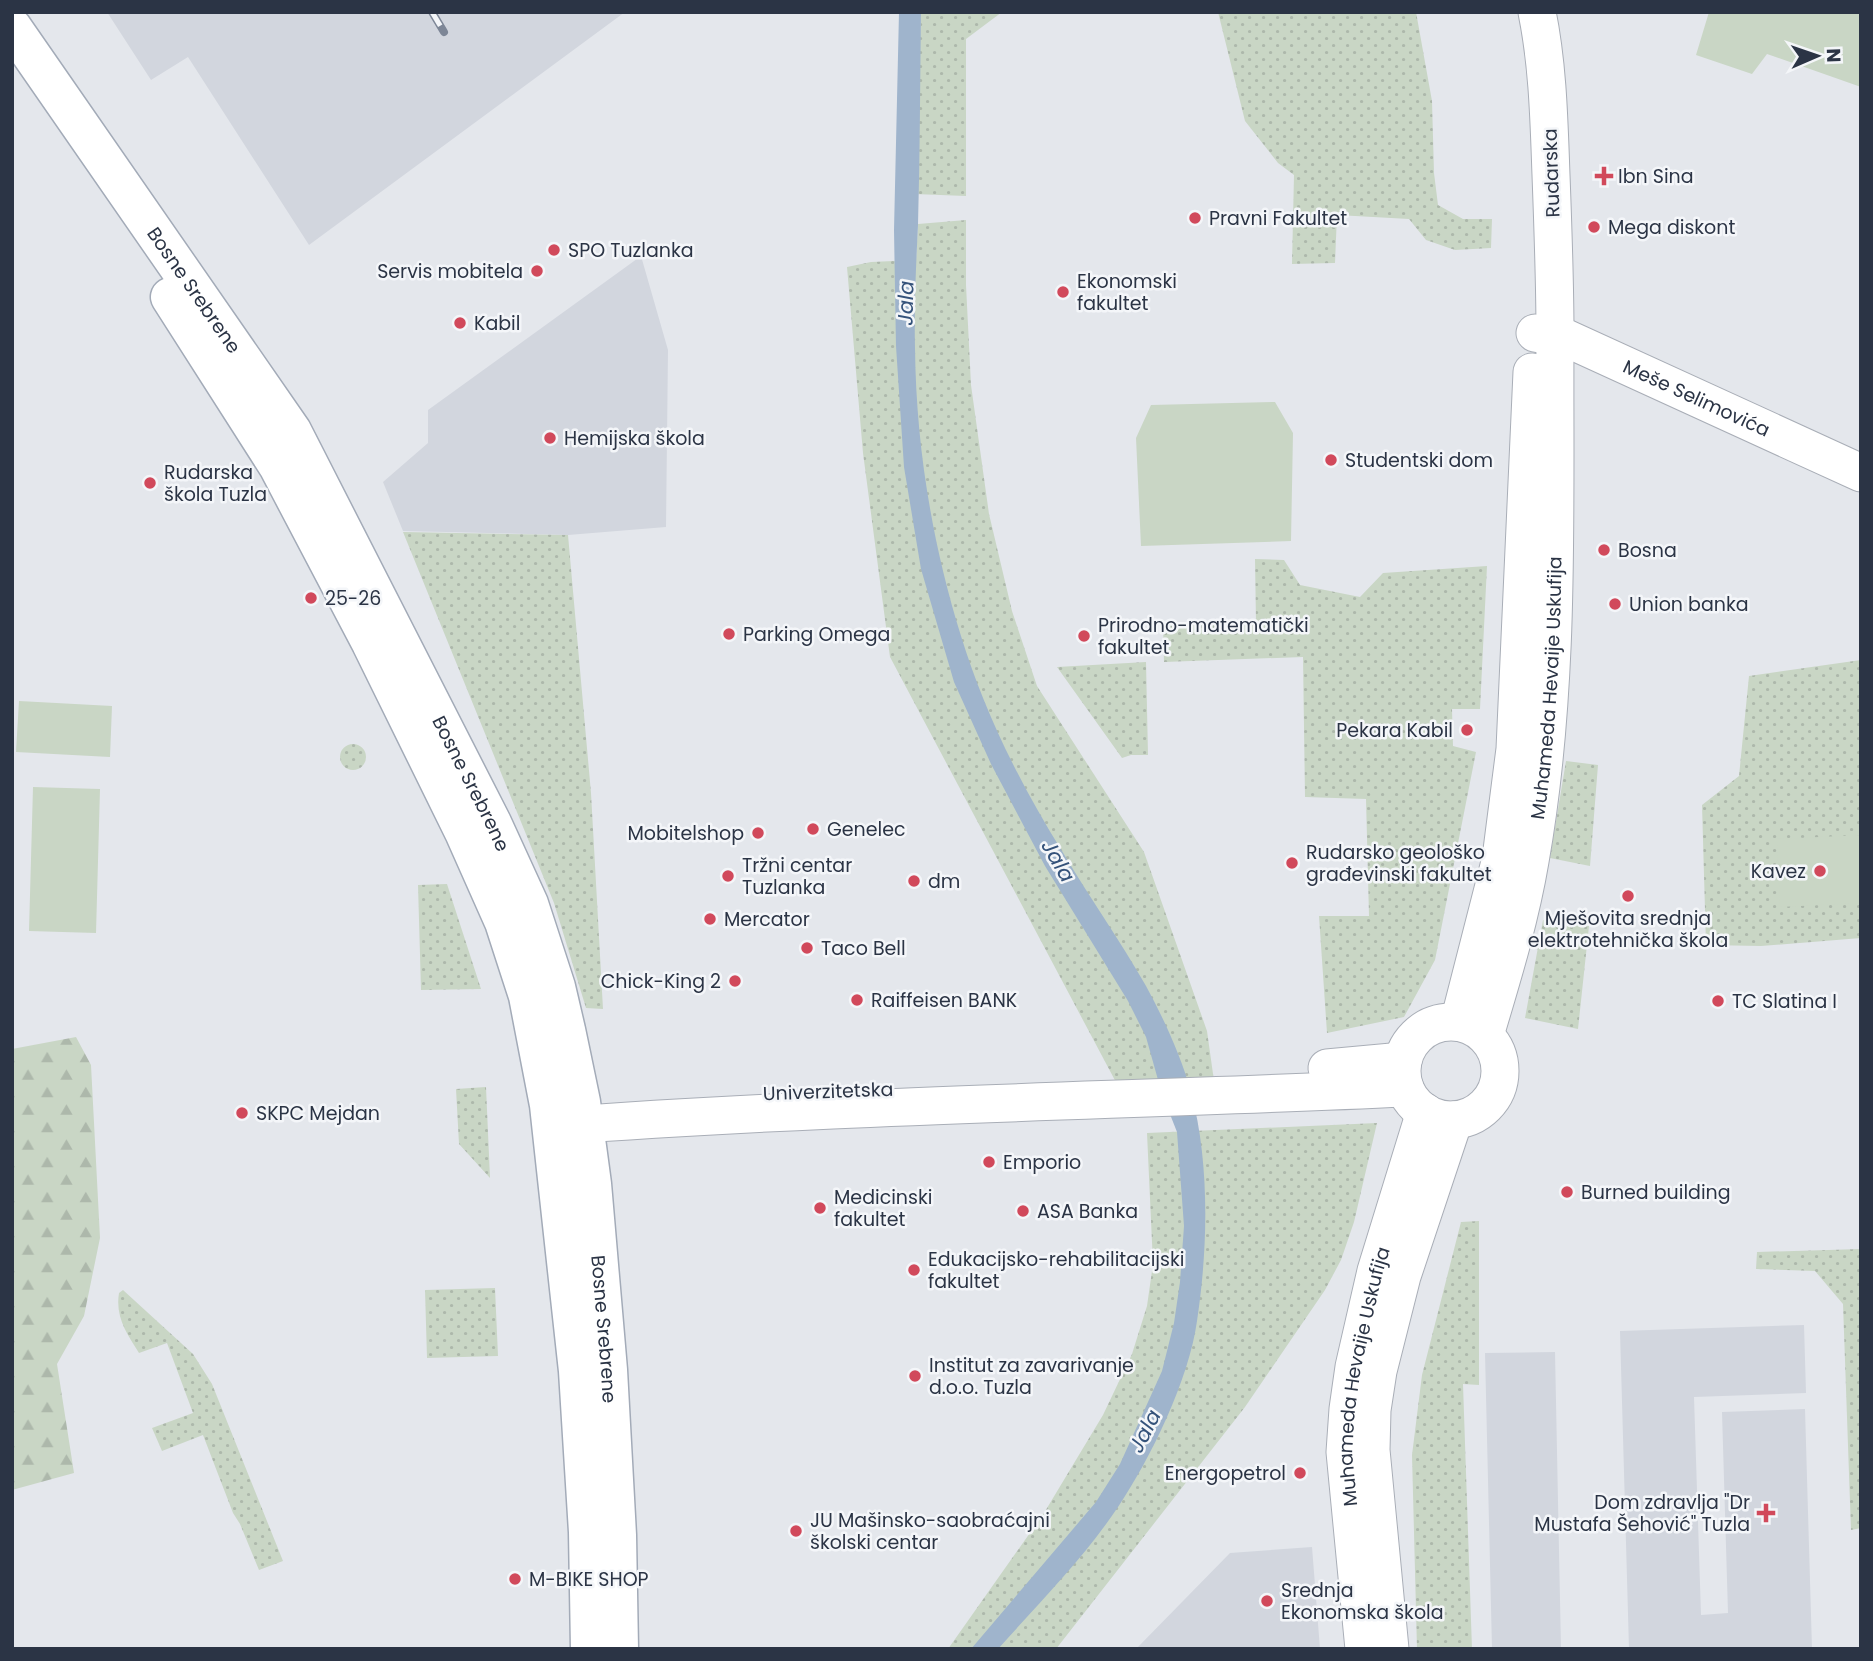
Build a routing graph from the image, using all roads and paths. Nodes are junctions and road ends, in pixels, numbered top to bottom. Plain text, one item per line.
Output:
1 (1518, 12) edge
2 (1538, 12) edge
3 (12, 27) edge
4 (12, 67) edge
5 (1543, 334) junction
6 (1861, 473) edge
7 (1472, 1029) junction
8 (1422, 1096) junction
9 (566, 1114) junction
10 (590, 1649) edge
11 (619, 1649) edge
12 (1364, 1649) edge
13 (1390, 1649) edge

1 - 5 main road, Rudarska
2 - 5 main road, Rudarska
3 - 9 main road, Bosne Srebrene
4 - 9 main road, Bosne Srebrene
5 - 6 main road, Meše Selimovića
5 - 7 main road, Muhameda Hevaije Uskufija
7 - 8 main road
7 - 8 main road
8 - 9 main road, Univerzitetska
8 - 12 main road, Muhameda Hevaije Uskufija
8 - 13 main road, Muhameda Hevaije Uskufija
9 - 10 main road, Bosne Srebrene
9 - 11 main road, Bosne Srebrene

